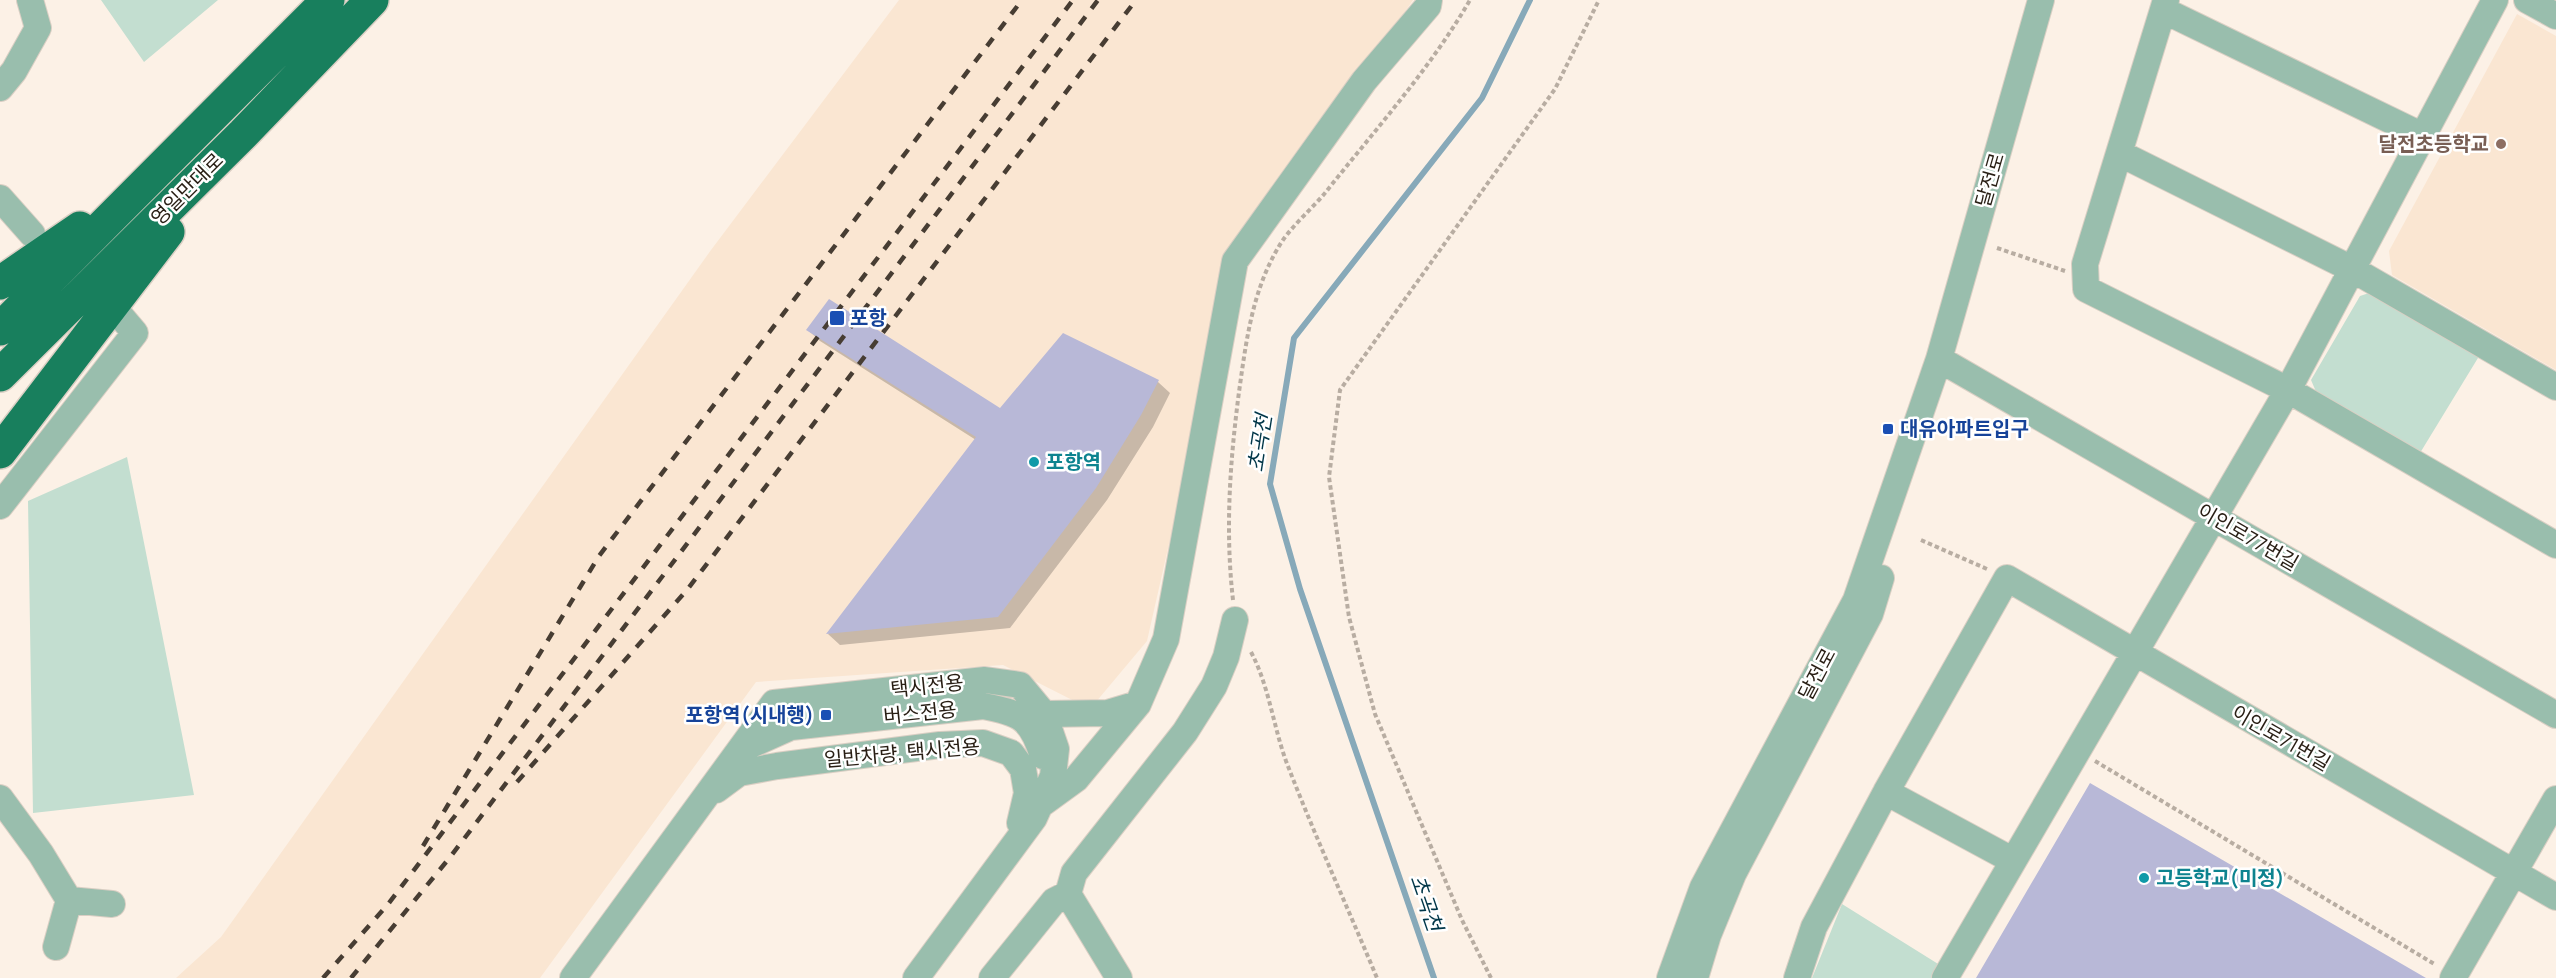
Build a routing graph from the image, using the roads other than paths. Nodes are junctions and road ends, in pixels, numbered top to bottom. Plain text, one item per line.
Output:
1 (30, 0) edge
2 (328, 0) edge
3 (372, 0) edge
4 (1429, 0) edge
5 (2041, 0) edge
6 (2495, 0) edge
7 (2527, 0) edge
8 (2165, 5) edge
9 (2556, 16) edge
10 (0, 88) edge
11 (243, 134) junction
12 (2423, 136) junction
13 (2119, 153) junction
14 (149, 182) junction
15 (0, 198) edge
16 (32, 234) dead end
17 (2352, 269) junction
18 (0, 283) edge
19 (117, 313) dead end
20 (0, 328) edge
21 (1940, 359) junction
22 (0, 375) edge
23 (2556, 387) edge
24 (2289, 390) junction
25 (0, 452) edge
26 (0, 506) edge
27 (2214, 518) junction
28 (2556, 545) edge
29 (1235, 620) road end
30 (2136, 654) junction
31 (1137, 704) junction
32 (1044, 714) junction
33 (2556, 715) edge
34 (737, 752) junction
35 (1886, 792) junction
36 (706, 797) junction
37 (0, 798) edge
38 (2556, 799) edge
39 (1042, 800) junction
40 (1016, 842) junction
41 (2012, 860) junction
42 (2514, 873) junction
43 (1068, 894) junction
44 (2556, 897) edge
45 (69, 900) junction
46 (112, 904) dead end
47 (56, 947) dead end
48 (2445, 972) edge
49 (573, 978) edge
50 (916, 978) edge
51 (992, 978) edge
52 (1119, 978) edge
53 (1670, 978) edge
54 (1695, 978) edge
55 (1797, 978) edge
56 (1945, 978) edge

1 - 10 street
2 - 14 highway, 영일만대로
3 - 11 highway, 영일만대로
4 - 31 street
5 - 21 street, 달전로
6 - 12 street
7 - 9 street
8 - 12 street
8 - 13 street
11 - 22 highway, 영일만대로
11 - 25 highway
12 - 17 street
13 - 17 street
13 - 24 street
14 - 18 highway
14 - 20 highway, 영일만대로
15 - 16 street
17 - 23 street
17 - 24 street
19 - 26 street
21 - 27 street, 이인로77번길
21 - 53 street, 달전로
21 - 54 street, 달전로
24 - 27 street
24 - 28 street
27 - 30 street
27 - 33 street, 이인로77번길
29 - 43 street
30 - 35 street, 이인로71번길
30 - 41 street
30 - 42 street, 이인로71번길
31 - 32 street
31 - 39 street
32 - 34 street, 택시전용
32 - 39 street, 택시전용
34 - 36 street, 택시전용
34 - 39 street, 버스전용
35 - 41 street
35 - 55 street
36 - 40 street, 일반차량, 택시전용
36 - 49 street, 택시전용
37 - 45 street
38 - 42 street
39 - 40 street
40 - 50 street
41 - 56 street
42 - 44 street, 이인로71번길
42 - 48 street
43 - 51 street
43 - 52 street
45 - 46 street
45 - 47 street

